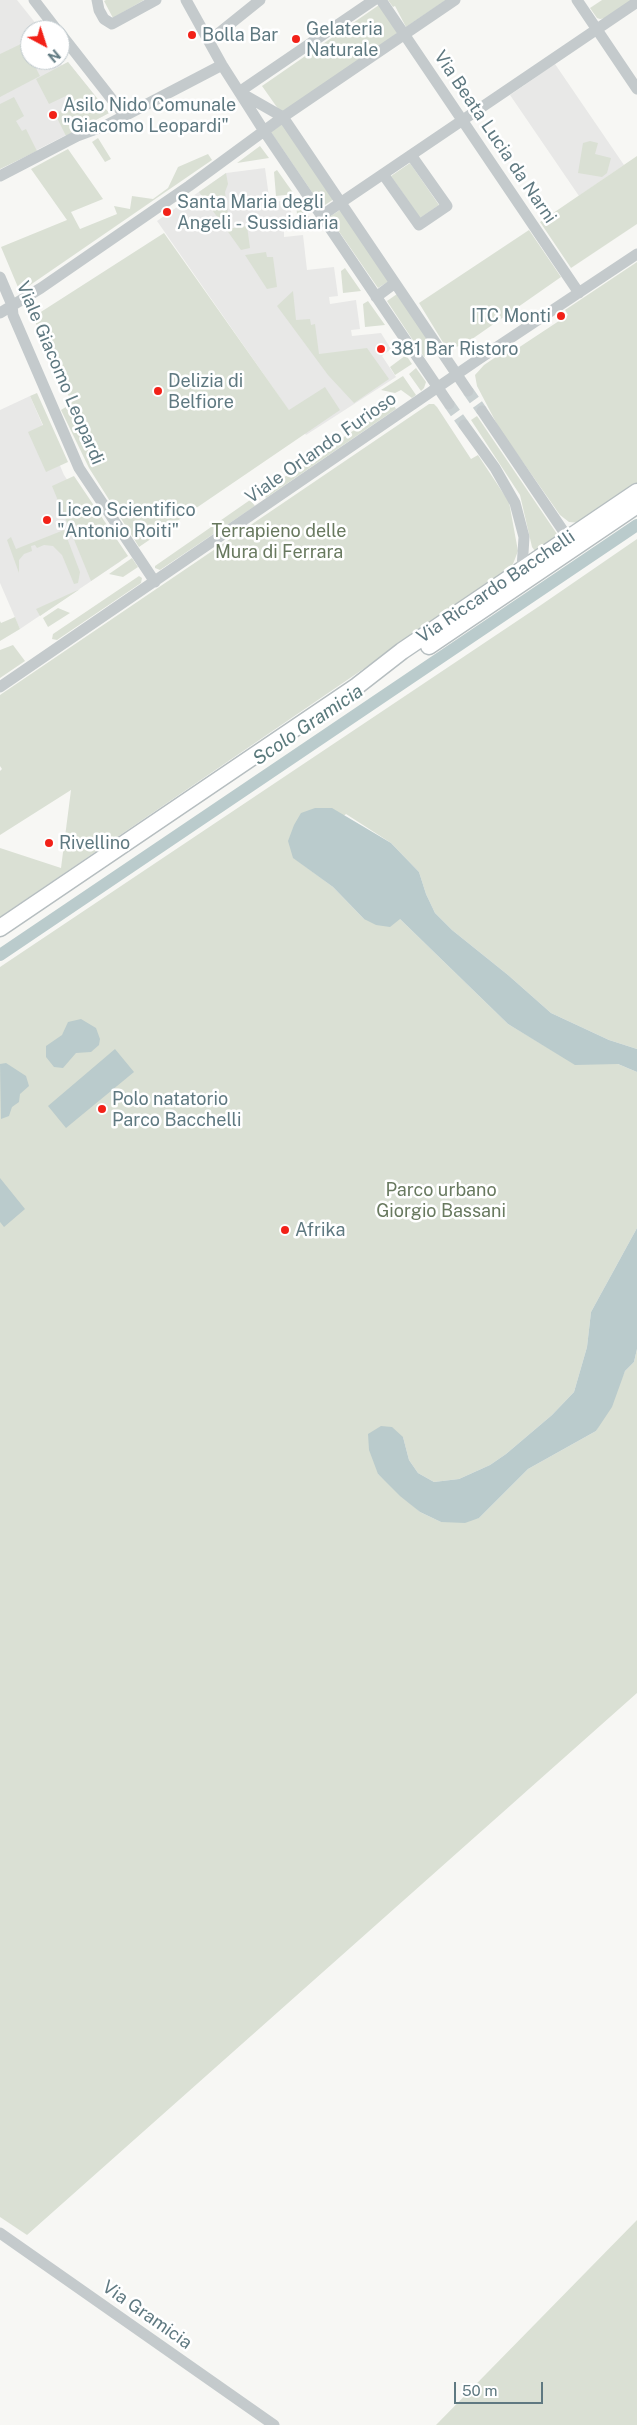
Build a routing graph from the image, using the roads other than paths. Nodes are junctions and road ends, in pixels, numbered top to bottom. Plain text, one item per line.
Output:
1 (34, 0) edge
2 (97, 0) edge
3 (156, 0) edge
4 (186, 0) edge
5 (260, 0) edge
6 (374, 0) edge
7 (381, 0) edge
8 (455, 0) edge
9 (577, 0) edge
10 (637, 2) edge
11 (49, 20) edge
12 (597, 29) junction
13 (404, 35) junction
14 (209, 41) junction
15 (70, 47) edge
16 (222, 65) junction
17 (637, 89) edge
18 (239, 92) junction
19 (125, 116) junction
20 (283, 117) junction
21 (463, 120) junction
22 (264, 131) junction
23 (412, 155) junction
24 (383, 174) junction
25 (0, 176) edge
26 (341, 202) junction
27 (321, 216) junction
28 (637, 254) edge
29 (0, 277) edge
30 (395, 283) junction
31 (580, 293) junction
32 (376, 297) junction
33 (12, 304) junction
34 (0, 313) edge
35 (457, 374) junction
36 (437, 388) junction
37 (468, 391) tunnel mouth
38 (449, 404) tunnel mouth
39 (482, 411) tunnel mouth
40 (464, 425) tunnel mouth
41 (637, 492) edge
42 (637, 505) edge
43 (572, 543) junction
44 (533, 567) junction
45 (155, 582) junction
46 (0, 687) edge
47 (0, 928) edge
48 (0, 2233) edge
49 (274, 2425) edge

1 - 11 street
2 - 3 street
4 - 14 street
5 - 14 street
6 - 18 street
7 - 13 street, Via Beata Lucia da Narni
8 - 13 street
9 - 12 street
10 - 12 street
12 - 17 street
12 - 21 street
13 - 20 street
13 - 21 street, Via Beata Lucia da Narni
14 - 16 street
15 - 19 street
16 - 18 street
16 - 19 street
18 - 20 street
18 - 22 street
19 - 25 street
20 - 22 street
20 - 26 street
21 - 23 street
21 - 31 street, Via Beata Lucia da Narni
22 - 27 street
22 - 33 street
23 - 24 street
23 - 24 street
24 - 26 street
26 - 27 street
26 - 30 street
27 - 32 street
28 - 31 street, Viale Orlando Furioso
29 - 33 street, Viale Giacomo Leopardi
30 - 32 street
30 - 35 street
31 - 35 street, Viale Orlando Furioso
32 - 36 street
33 - 34 street
33 - 45 street, Viale Giacomo Leopardi
35 - 36 street, Viale Orlando Furioso
35 - 37 street
36 - 38 street
36 - 45 street, Viale Orlando Furioso
39 - 43 street
40 - 44 street
41 - 43 main road, Via Riccardo Bacchelli
42 - 43 main road, Via Riccardo Bacchelli
43 - 44 main road, Via Riccardo Bacchelli
44 - 47 main road, Via Riccardo Bacchelli
45 - 46 street, Viale Orlando Furioso
48 - 49 street, Via Gramicia

